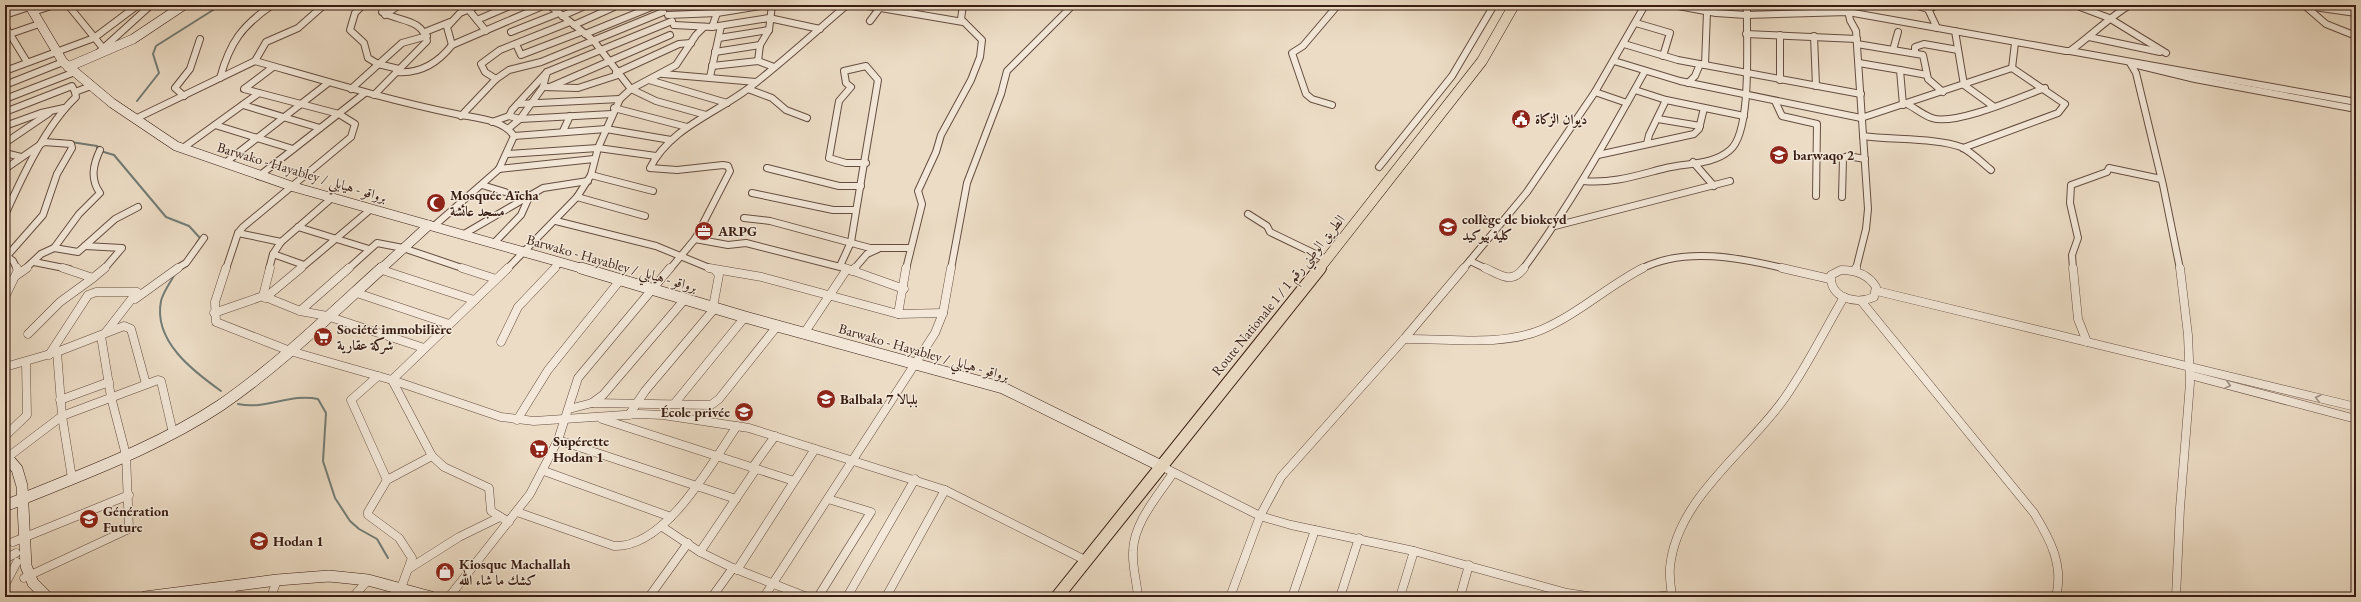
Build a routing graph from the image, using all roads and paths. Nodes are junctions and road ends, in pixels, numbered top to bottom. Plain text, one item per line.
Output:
1 (54, 5) edge
2 (68, 5) edge
3 (138, 5) edge
4 (151, 5) edge
5 (184, 5) edge
6 (272, 5) edge
7 (324, 5) edge
8 (363, 5) edge
9 (384, 5) edge
10 (399, 5) edge
11 (479, 5) edge
12 (512, 5) edge
13 (549, 5) edge
14 (587, 5) edge
15 (653, 5) edge
16 (720, 5) edge
17 (767, 5) edge
18 (772, 5) edge
19 (847, 5) edge
20 (863, 5) edge
21 (953, 5) edge
22 (1073, 5) edge
23 (1330, 5) edge
24 (1347, 5) edge
25 (1494, 5) edge
26 (1514, 5) edge
27 (1645, 5) edge
28 (1673, 5) edge
29 (1747, 5) edge
30 (1914, 5) edge
31 (1938, 5) edge
32 (2075, 5) edge
33 (2130, 5) edge
34 (2305, 5) edge
35 (614, 6) edge
36 (881, 6) edge
37 (963, 6) edge
38 (1337, 6) junction
39 (30, 8) edge
40 (1847, 8) edge
41 (468, 9) junction
42 (1928, 9) junction
43 (1707, 12) junction
44 (665, 13) junction
45 (717, 13) junction
46 (2356, 13) edge
47 (385, 14) junction
48 (5, 15) edge
49 (560, 15) junction
50 (1746, 15) junction
51 (768, 18) junction
52 (2109, 18) junction
53 (477, 20) junction
54 (618, 20) junction
55 (870, 21) dead end
56 (452, 22) junction
57 (963, 22) junction
58 (1636, 22) junction
59 (673, 23) junction
60 (39, 24) junction
61 (572, 24) junction
62 (5, 26) edge
63 (721, 26) junction
64 (704, 27) junction
65 (712, 27) junction
66 (1937, 28) junction
67 (820, 29) junction
68 (486, 30) junction
69 (769, 30) junction
70 (1955, 31) junction
71 (511, 32) dead end
72 (1898, 32) dead end
73 (583, 33) junction
74 (10, 34) junction
75 (426, 34) junction
76 (1746, 34) junction
77 (670, 35) junction
78 (1780, 35) junction
79 (1814, 36) junction
80 (2356, 36) edge
81 (2089, 37) junction
82 (94, 38) junction
83 (719, 38) junction
84 (200, 39) dead end
85 (593, 40) junction
86 (1857, 41) junction
87 (2015, 42) junction
88 (691, 43) junction
89 (516, 44) junction
90 (679, 44) junction
91 (1624, 44) junction
92 (452, 45) junction
93 (760, 45) junction
94 (103, 48) junction
95 (1893, 50) junction
96 (1958, 50) junction
97 (601, 51) junction
98 (2070, 51) junction
99 (55, 52) junction
100 (715, 52) junction
101 (1915, 53) junction
102 (95, 56) junction
103 (1663, 56) junction
104 (758, 60) junction
105 (256, 61) junction
106 (1614, 61) junction
107 (27, 62) junction
108 (609, 63) junction
109 (1859, 63) junction
110 (2130, 63) junction
111 (378, 64) junction
112 (1702, 65) junction
113 (712, 66) junction
114 (69, 67) junction
115 (273, 67) junction
116 (774, 67) junction
117 (2012, 68) junction
118 (398, 70) junction
119 (1900, 70) junction
120 (5, 71) edge
121 (1645, 71) junction
122 (547, 72) junction
123 (617, 74) junction
124 (663, 74) junction
125 (1746, 74) junction
126 (1927, 75) junction
127 (710, 77) junction
128 (220, 78) junction
129 (496, 80) junction
130 (649, 80) junction
131 (1780, 80) junction
132 (756, 82) junction
133 (328, 83) junction
134 (1688, 83) junction
135 (5, 85) edge
136 (1964, 85) junction
137 (91, 86) junction
138 (1816, 86) junction
139 (543, 87) junction
140 (550, 87) junction
141 (2045, 88) junction
142 (350, 89) junction
143 (631, 89) junction
144 (748, 90) junction
145 (1635, 90) junction
146 (75, 92) junction
147 (1595, 92) junction
148 (1943, 92) junction
149 (259, 93) junction
150 (365, 93) junction
151 (1861, 94) junction
152 (374, 95) junction
153 (1745, 95) junction
154 (184, 96) junction
155 (5, 99) edge
156 (620, 99) junction
157 (1666, 100) junction
158 (1775, 101) junction
159 (2356, 102) edge
160 (727, 103) junction
161 (1627, 103) junction
162 (302, 104) junction
163 (518, 104) junction
164 (531, 104) junction
165 (1905, 104) junction
166 (243, 105) junction
167 (1332, 105) dead end
168 (1992, 106) junction
169 (64, 108) junction
170 (1704, 108) junction
171 (2356, 109) edge
172 (613, 111) junction
173 (6, 112) edge
174 (50, 112) junction
175 (339, 114) junction
176 (706, 115) junction
177 (461, 116) junction
178 (509, 116) junction
179 (570, 116) junction
180 (1744, 116) junction
181 (285, 117) junction
182 (807, 118) dead end
183 (1861, 118) junction
184 (135, 119) junction
185 (520, 119) junction
186 (1658, 119) junction
187 (492, 122) junction
188 (14, 123) junction
189 (215, 125) junction
190 (5, 126) edge
191 (1700, 126) junction
192 (320, 128) junction
193 (509, 128) junction
194 (606, 128) junction
195 (687, 128) junction
196 (563, 131) junction
197 (514, 136) junction
198 (1863, 136) junction
199 (258, 138) junction
200 (671, 140) junction
201 (44, 142) junction
202 (5, 143) edge
203 (1647, 144) junction
204 (183, 148) junction
205 (598, 148) junction
206 (1963, 148) junction
207 (293, 149) junction
208 (100, 150) dead end
209 (5, 152) edge
210 (507, 154) junction
211 (1598, 155) junction
212 (656, 156) junction
213 (20, 157) junction
214 (594, 159) junction
215 (1865, 159) junction
216 (1693, 162) junction
217 (225, 163) junction
218 (866, 163) junction
219 (1378, 167) dead end
220 (767, 168) dead end
221 (5, 169) edge
222 (499, 169) junction
223 (1991, 170) dead end
224 (259, 176) junction
225 (589, 178) junction
226 (2162, 178) junction
227 (1583, 181) junction
228 (1730, 181) dead end
229 (482, 185) junction
230 (860, 186) junction
231 (1714, 186) junction
232 (294, 187) junction
233 (653, 191) dead end
234 (505, 192) dead end
235 (752, 194) dead end
236 (530, 195) junction
237 (1816, 196) dead end
238 (333, 197) junction
239 (577, 197) junction
240 (1842, 197) dead end
241 (138, 207) dead end
242 (371, 209) junction
243 (856, 210) junction
244 (6, 211) edge
245 (1248, 214) dead end
246 (645, 216) dead end
247 (744, 218) dead end
248 (556, 221) junction
249 (432, 226) junction
250 (1555, 226) junction
251 (298, 227) junction
252 (238, 233) junction
253 (464, 234) junction
254 (204, 238) dead end
255 (336, 238) junction
256 (695, 240) junction
257 (281, 242) junction
258 (851, 242) junction
259 (494, 243) junction
260 (85, 246) junction
261 (54, 248) junction
262 (403, 248) junction
263 (910, 248) junction
264 (369, 249) junction
265 (878, 249) junction
266 (524, 252) junction
267 (273, 254) junction
268 (6, 256) edge
269 (681, 256) junction
270 (1326, 259) junction
271 (1470, 261) junction
272 (34, 262) junction
273 (560, 262) junction
274 (304, 265) junction
275 (379, 269) junction
276 (846, 269) junction
277 (715, 270) junction
278 (1855, 271) junction
279 (17, 275) junction
280 (93, 278) junction
281 (496, 279) junction
282 (621, 279) junction
283 (1830, 279) junction
284 (8, 285) edge
285 (652, 289) junction
286 (904, 289) junction
287 (1877, 291) junction
288 (354, 292) junction
289 (831, 295) junction
290 (5, 297) edge
291 (264, 297) junction
292 (1844, 297) junction
293 (685, 299) junction
294 (474, 300) junction
295 (1862, 302) junction
296 (130, 303) junction
297 (714, 307) junction
298 (300, 311) junction
299 (214, 313) junction
300 (943, 313) junction
301 (898, 314) junction
302 (328, 316) junction
303 (745, 317) junction
304 (449, 324) junction
305 (778, 325) junction
306 (804, 332) junction
307 (28, 334) dead end
308 (101, 336) junction
309 (1404, 339) junction
310 (501, 342) dead end
311 (2087, 342) junction
312 (424, 348) junction
313 (290, 351) junction
314 (58, 352) junction
315 (49, 355) junction
316 (26, 362) junction
317 (917, 363) junction
318 (5, 368) edge
319 (2190, 371) junction
320 (378, 376) junction
321 (392, 380) junction
322 (109, 382) junction
323 (146, 384) junction
324 (111, 397) junction
325 (60, 400) junction
326 (637, 402) junction
327 (592, 403) junction
328 (674, 404) junction
329 (2356, 407) edge
330 (569, 409) junction
331 (629, 415) junction
332 (62, 416) junction
333 (566, 418) junction
334 (599, 418) junction
335 (2356, 419) edge
336 (517, 420) junction
337 (737, 426) junction
338 (173, 432) junction
339 (5, 436) edge
340 (775, 436) junction
341 (558, 440) junction
342 (815, 448) junction
343 (126, 455) junction
344 (6, 456) edge
345 (432, 456) junction
346 (715, 456) junction
347 (852, 460) junction
348 (1161, 466) junction
349 (754, 468) junction
350 (544, 471) junction
351 (1173, 473) junction
352 (72, 478) junction
353 (915, 479) junction
354 (387, 480) junction
355 (794, 480) junction
356 (694, 486) junction
357 (945, 490) junction
358 (129, 496) junction
359 (736, 499) junction
360 (828, 499) junction
361 (20, 500) junction
362 (5, 506) edge
363 (517, 512) junction
364 (1260, 516) junction
365 (500, 517) junction
366 (671, 517) junction
367 (509, 522) junction
368 (661, 526) junction
369 (1315, 530) junction
370 (1359, 538) junction
371 (688, 543) junction
372 (1414, 551) junction
373 (15, 552) junction
374 (700, 552) junction
375 (5, 559) edge
376 (1085, 560) junction
377 (1469, 565) junction
378 (410, 568) junction
379 (735, 569) junction
380 (24, 578) junction
381 (278, 580) junction
382 (368, 580) junction
383 (772, 584) junction
384 (5, 585) edge
385 (234, 585) junction
386 (401, 588) junction
387 (184, 594) edge
388 (42, 596) edge
389 (1672, 596) edge
390 (145, 597) edge
391 (229, 597) edge
392 (271, 597) edge
393 (353, 597) edge
394 (430, 597) edge
395 (449, 597) edge
396 (649, 597) edge
397 (712, 597) edge
398 (764, 597) edge
399 (807, 597) edge
400 (818, 597) edge
401 (847, 597) edge
402 (886, 597) edge
403 (1057, 597) edge
404 (1138, 597) edge
405 (1230, 597) edge
406 (1293, 597) edge
407 (1340, 597) edge
408 (1400, 597) edge
409 (1460, 597) edge
410 (1594, 597) edge
411 (1653, 597) edge
412 (2056, 597) edge
413 (2176, 597) edge

1 - 39 street
2 - 82 street
3 - 82 street
4 - 94 street
5 - 102 main road
6 - 128 street
7 - 105 street
8 - 111 street
9 - 47 street
10 - 47 street
11 - 41 street
12 - 53 street
13 - 49 street
13 - 68 street
14 - 49 street
15 - 44 street
15 - 54 street
16 - 45 street
17 - 45 street
18 - 51 street
19 - 67 street
20 - 36 street
21 - 37 street
22 - 300 street
23 - 38 street
24 - 38 street
25 - 219 street
26 - 270 main road, Route Nationale 1 / الطريق الوطني رقم 1
27 - 58 street
28 - 43 street
29 - 50 street
30 - 42 street
31 - 42 street
32 - 52 street
33 - 52 street
34 - 46 street
34 - 80 street
35 - 54 street
35 - 61 street
36 - 55 street
36 - 57 street
37 - 57 street
38 - 167 street
39 - 48 street
39 - 60 main road, Barwako - Hayabley / برواقو - هيابلي
40 - 50 street
40 - 66 street
40 - 86 street
41 - 53 street
41 - 56 street
42 - 66 street
43 - 50 street
43 - 112 street
44 - 45 street
44 - 59 street
44 - 85 street
45 - 65 street
47 - 75 street
49 - 61 street
49 - 71 street
50 - 76 street
51 - 63 street
51 - 67 street
51 - 69 street
52 - 81 street
52 - 81 street
53 - 68 street
54 - 73 street
56 - 75 street
56 - 92 street
57 - 263 street
58 - 91 street
58 - 103 street
59 - 64 street
59 - 77 street
59 - 97 street
60 - 74 street
60 - 99 main road, Barwako - Hayabley / برواقو - هيابلي
61 - 73 street
61 - 89 street
62 - 74 street
63 - 65 street
63 - 83 street
64 - 65 street
64 - 88 street
66 - 70 street
67 - 116 street
68 - 92 street
69 - 83 street
69 - 93 street
70 - 87 street
70 - 96 street
72 - 95 street
73 - 85 street
73 - 89 street
74 - 107 street
75 - 111 street
75 - 118 street
76 - 78 street
76 - 125 street
77 - 90 street
77 - 108 street
78 - 79 street
78 - 131 street
79 - 86 street
79 - 138 street
81 - 98 street
82 - 94 street
82 - 99 street
83 - 100 street
84 - 154 street
85 - 97 street
85 - 129 street
86 - 95 street
86 - 109 street
87 - 98 street
87 - 117 street
88 - 90 street
88 - 124 street
89 - 129 street
90 - 123 street
91 - 103 street
91 - 106 street
92 - 118 street
93 - 100 street
93 - 104 street
94 - 102 street
95 - 101 street
96 - 101 street
96 - 136 street
97 - 108 street
97 - 122 street
98 - 110 street
99 - 107 street
99 - 114 main road, Barwako - Hayabley / برواقو - هيابلي
100 - 113 street
101 - 126 street
102 - 114 main road
103 - 112 street
104 - 113 street
104 - 116 street
105 - 115 street
105 - 128 street
106 - 121 street
106 - 147 street
107 - 120 street
108 - 123 street
108 - 140 street
109 - 119 street
109 - 151 street
110 - 159 street
110 - 171 street
110 - 226 street
111 - 118 street
111 - 142 street
112 - 125 street
112 - 134 street
113 - 127 street
114 - 135 street
114 - 137 main road, Barwako - Hayabley / برواقو - هيابلي
114 - 155 street
115 - 133 street
115 - 149 street
116 - 132 street
117 - 136 street
117 - 141 street
118 - 152 street
119 - 126 street
119 - 165 street
121 - 134 street
121 - 145 street
122 - 139 street
122 - 163 street
123 - 140 street
123 - 143 street
124 - 127 street
124 - 130 street
125 - 131 street
125 - 153 street
126 - 148 street
127 - 132 street
128 - 154 street
129 - 177 street
130 - 143 street
130 - 160 street
131 - 138 street
132 - 144 street
133 - 142 street
133 - 162 street
134 - 153 street
136 - 148 street
136 - 168 street
137 - 146 street
137 - 184 main road, Barwako - Hayabley / برواقو - هيابلي
138 - 151 street
139 - 140 street
139 - 164 street
141 - 168 street
141 - 206 street
142 - 150 street
143 - 156 street
143 - 176 street
144 - 160 street
144 - 182 street
145 - 157 street
145 - 161 street
146 - 169 street
146 - 173 street
147 - 161 street
147 - 271 street
148 - 165 street
149 - 162 street
149 - 166 street
150 - 152 street
150 - 175 street
151 - 183 street
152 - 177 street
153 - 158 street
153 - 180 street
154 - 184 street
156 - 164 street
156 - 172 street
157 - 170 street
157 - 186 street
158 - 183 street
158 - 237 street
160 - 176 street
161 - 211 street
162 - 175 street
162 - 181 street
163 - 164 street
163 - 178 street
164 - 185 street
165 - 168 street
165 - 183 street
166 - 181 street
166 - 189 street
169 - 174 street
169 - 201 street
170 - 180 street
170 - 191 street
172 - 179 street
172 - 194 street
172 - 195 street
173 - 188 street
174 - 188 street
174 - 202 street
175 - 192 street
175 - 232 street
176 - 195 street
177 - 187 street
178 - 185 street
178 - 187 street
179 - 185 street
179 - 196 street
180 - 216 street
181 - 192 street
181 - 199 street
183 - 198 street
184 - 204 main road, Barwako - Hayabley / برواقو - هيابلي
185 - 193 street
186 - 191 street
186 - 203 street
187 - 193 street
188 - 190 street
189 - 199 street
189 - 204 street
191 - 203 street
192 - 207 street
193 - 197 street
194 - 196 street
194 - 200 street
194 - 205 street
195 - 200 street
196 - 197 street
197 - 210 street
198 - 206 street
198 - 215 street
199 - 207 street
199 - 217 street
200 - 212 street
201 - 213 street
201 - 244 street
201 - 268 street
203 - 211 street
204 - 217 main road, Barwako - Hayabley / برواقو - هيابلي
205 - 210 street
205 - 212 street
205 - 214 street
206 - 223 street
207 - 224 street
208 - 261 street
209 - 213 street
210 - 222 street
211 - 227 street
212 - 256 street
213 - 221 street
214 - 222 street
214 - 225 street
215 - 240 street
215 - 278 street
216 - 227 street
216 - 231 street
217 - 224 main road, Barwako - Hayabley / برواقو - هيابلي
218 - 218 street
218 - 230 street
220 - 230 street
222 - 229 street
224 - 232 main road, Barwako - Hayabley / برواقو - هيابلي
225 - 233 street
225 - 236 street
225 - 239 street
226 - 311 street
226 - 319 street
227 - 250 street
228 - 231 street
229 - 234 street
229 - 249 street
230 - 243 street
231 - 250 street
232 - 238 main road, Barwako - Hayabley / برواقو - هيابلي
232 - 252 street
235 - 243 street
236 - 253 street
236 - 259 street
238 - 242 main road, Barwako - Hayabley / برواقو - هيابلي
238 - 251 street
239 - 246 street
239 - 248 street
241 - 260 street
242 - 249 main road, Barwako - Hayabley / برواقو - هيابلي
242 - 255 street
243 - 258 street
245 - 270 street
247 - 258 street
248 - 266 street
248 - 269 street
249 - 253 main road, Barwako - Hayabley / برواقو - هيابلي
249 - 262 main road
250 - 271 street
251 - 255 street
251 - 257 street
252 - 257 street
252 - 299 street
253 - 259 main road, Barwako - Hayabley / برواقو - هيابلي
254 - 296 street
255 - 264 street
255 - 274 street
256 - 269 street
256 - 276 street
257 - 267 street
258 - 265 street
258 - 276 street
259 - 266 main road, Barwako - Hayabley / برواقو - هيابلي
260 - 261 street
260 - 280 street
261 - 272 street
262 - 264 street
262 - 275 main road
262 - 281 street
263 - 265 street
263 - 286 street
264 - 298 street
265 - 276 street
266 - 273 main road, Barwako - Hayabley / برواقو - هيابلي
266 - 281 street
267 - 274 street
267 - 291 street
268 - 279 street
269 - 277 street
269 - 285 street
270 - 348 main road, Route Nationale 1 / الطريق الوطني رقم 1
271 - 309 street
272 - 279 street
272 - 280 street
273 - 282 main road, Barwako - Hayabley / برواقو - هيابلي
273 - 310 street
274 - 291 street
275 - 288 main road
275 - 294 street
276 - 286 street
276 - 289 street
277 - 289 street
277 - 297 street
278 - 283 street
278 - 287 street
279 - 284 street
280 - 307 street
281 - 294 street
282 - 285 main road, Barwako - Hayabley / برواقو - هيابلي
282 - 336 street
283 - 292 street
283 - 309 street
284 - 290 street
285 - 293 main road, Barwako - Hayabley / برواقو - هيابلي
285 - 330 street
286 - 301 street
287 - 295 street
287 - 311 street
288 - 302 main road
288 - 304 street
289 - 301 street
289 - 306 street
291 - 298 street
291 - 299 street
292 - 295 street
292 - 389 street
293 - 297 main road, Barwako - Hayabley / برواقو - هيابلي
293 - 327 street
294 - 304 street
295 - 412 street
296 - 308 street
296 - 315 street
297 - 303 main road, Barwako - Hayabley / برواقو - هيابلي
297 - 326 street
298 - 302 street
299 - 313 street
300 - 301 street
300 - 317 street
302 - 312 street
302 - 313 main road
303 - 305 main road, Barwako - Hayabley / برواقو - هيابلي
303 - 328 street
304 - 312 street
305 - 306 main road, Barwako - Hayabley / برواقو - هيابلي
305 - 328 street
306 - 317 main road, Barwako - Hayabley / برواقو - هيابلي
308 - 314 street
308 - 322 street
308 - 323 street
309 - 364 street
311 - 319 street
312 - 321 street
313 - 320 street
313 - 338 main road
314 - 315 street
314 - 325 street
315 - 316 street
316 - 318 street
316 - 339 street
317 - 347 street
317 - 348 main road, Barwako - Hayabley / برواقو - هيابلي
329 -> 319 street
319 -> 335 street
319 - 413 street
320 - 321 street
320 - 354 street
321 - 336 street
321 - 345 street
322 - 324 street
322 - 325 street
323 - 324 street
323 - 338 street
324 - 332 street
324 - 343 street
325 - 332 street
326 - 327 street
326 - 328 street
326 - 331 street
327 - 330 street
330 - 333 street
331 - 334 street
331 - 337 street
332 - 344 street
332 - 352 street
333 - 334 street
333 - 336 street
333 - 341 street
334 - 346 street
337 - 340 street
337 - 346 street
338 - 343 main road
340 - 342 street
340 - 349 street
341 - 350 street
341 - 356 street
342 - 347 street
342 - 355 street
343 - 352 main road
343 - 358 street
344 - 361 main road
345 - 354 street
345 - 365 street
346 - 349 street
346 - 356 street
347 - 353 street
347 - 360 street
348 - 351 street
348 - 376 main road, Route Nationale 1 / الطريق الوطني رقم 1
349 - 355 street
349 - 359 street
350 - 363 street
350 - 366 street
351 - 364 street
351 - 404 street
352 - 361 main road
353 - 357 street
353 - 401 street
354 - 378 street
355 - 379 street
356 - 359 street
356 - 366 street
357 - 376 street
357 - 402 street
358 - 373 street
358 - 380 street
359 - 374 street
360 - 383 street
360 - 400 street
361 - 362 main road
361 - 373 main road
363 - 367 street
363 - 368 street
364 - 369 street
364 - 405 street
365 - 367 street
365 - 378 street
366 - 368 street
367 - 395 street
368 - 371 street
369 - 370 street
369 - 406 street
370 - 372 street
370 - 407 street
371 - 374 street
371 - 396 street
372 - 377 street
372 - 408 street
373 - 375 street
373 - 380 main road
373 - 384 street
374 - 379 street
376 - 403 main road, Route Nationale 1 / الطريق الوطني رقم 1
377 - 409 street
377 - 410 street
378 - 386 street
379 - 383 street
379 - 397 street
380 - 388 main road
381 - 382 main road
381 - 385 main road
381 - 392 street
382 - 386 main road
382 - 393 street
383 - 398 street
383 - 399 street
385 - 387 main road
385 - 391 street
386 - 394 main road
387 - 390 main road
389 - 411 street

